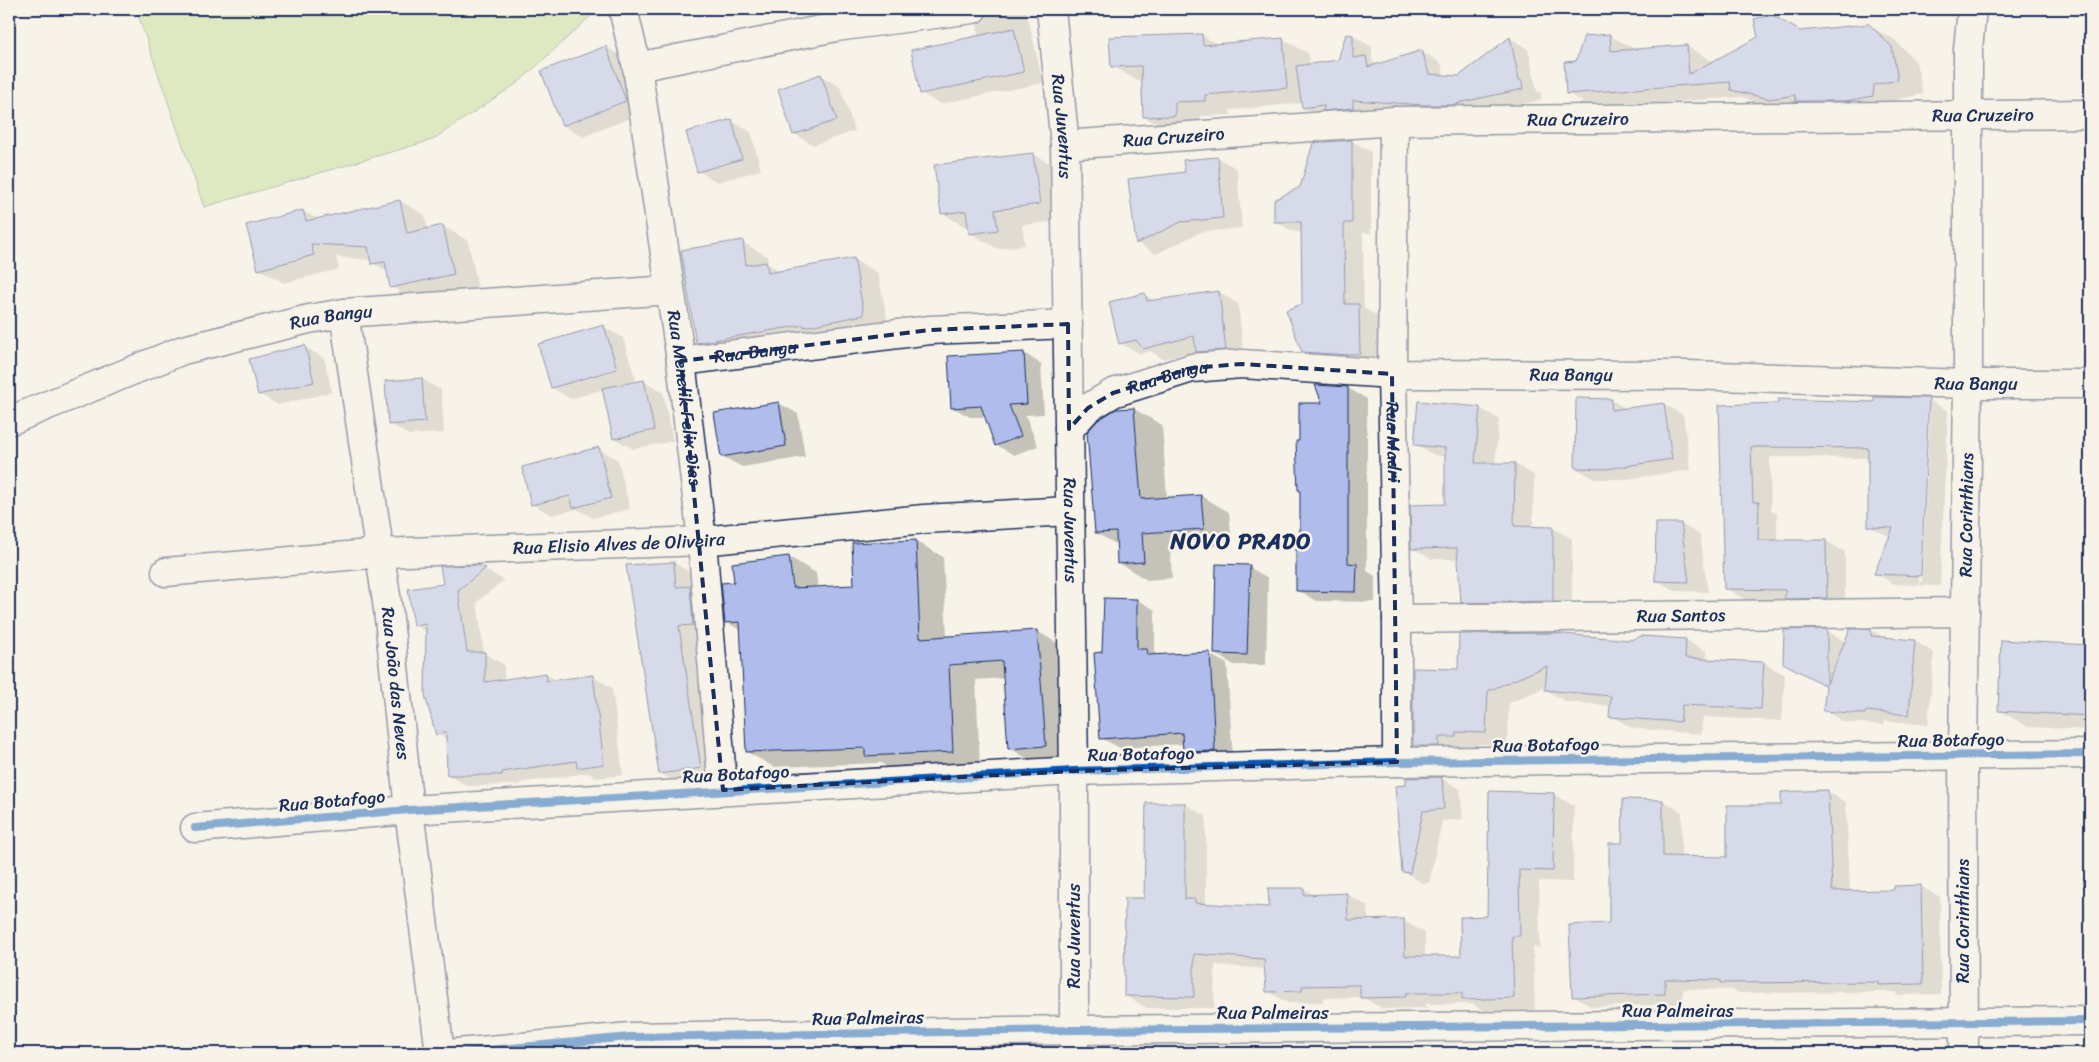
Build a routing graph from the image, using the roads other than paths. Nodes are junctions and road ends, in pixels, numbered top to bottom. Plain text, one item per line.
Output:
1 (623, 9) edge
2 (973, 9) edge
3 (1051, 9) edge
4 (1972, 9) edge
5 (637, 67) junction
6 (2090, 114) edge
7 (1967, 115) junction
8 (1394, 121) junction
9 (1065, 145) junction
10 (670, 290) junction
11 (344, 313) junction
12 (1068, 324) junction
13 (681, 361) junction
14 (1392, 374) junction
15 (1968, 384) junction
16 (2090, 384) edge
17 (9, 420) edge
18 (1069, 428) junction
19 (1070, 511) junction
20 (702, 541) junction
21 (381, 553) junction
22 (166, 572) dead end
23 (1965, 612) junction
24 (1397, 619) junction
25 (2090, 754) edge
26 (1963, 755) junction
27 (1397, 762) junction
28 (1074, 771) junction
29 (723, 790) junction
30 (408, 810) junction
31 (195, 828) dead end
32 (2090, 1021) edge
33 (1963, 1024) junction
34 (1074, 1041) edge
35 (630, 1045) edge
36 (440, 1053) edge
37 (457, 1053) edge
38 (1964, 1053) edge

1 - 5 street, Rua Menelik Felix Dias
2 - 5 street
3 - 9 street, Rua Juventus
4 - 7 street, Rua Corinthians
5 - 10 street, Rua Menelik Felix Dias
6 - 7 street, Rua Cruzeiro
7 - 8 street, Rua Cruzeiro
7 - 15 street, Rua Corinthians
8 - 9 street, Rua Cruzeiro
8 - 14 street, Rua Madri
9 - 12 street, Rua Juventus
10 - 11 street, Rua Bangu
10 - 13 street, Rua Menelik Felix Dias
11 - 17 street, Rua Bangu
11 - 21 street, Rua João das Neves
12 - 13 street, Rua Bangu
12 - 18 street, Rua Juventus
13 - 20 street, Rua Menelik Felix Dias
14 - 15 street, Rua Bangu
14 - 18 street, Rua Bangu
14 - 24 street, Rua Madri
15 - 16 street, Rua Bangu
15 - 23 street, Rua Corinthians
18 - 19 street, Rua Juventus
19 - 20 street, Rua Elisio Alves de Oliveira
19 - 28 street, Rua Juventus
20 - 21 street, Rua Elisio Alves de Oliveira
20 - 29 street, Rua Menelik Felix Dias
21 - 22 street, Rua Elisio Alves de Oliveira
21 - 30 street, Rua João das Neves
23 - 24 street, Rua Santos
23 - 26 street, Rua Corinthians
24 - 27 street, Rua Madri
25 - 26 street, Rua Botafogo
26 - 27 street, Rua Botafogo
26 - 33 street, Rua Corinthians
27 - 28 street, Rua Botafogo
28 - 29 street, Rua Botafogo
28 - 34 street, Rua Juventus
29 - 30 street, Rua Botafogo
30 - 31 street, Rua Botafogo
30 - 36 street, Rua João das Neves
32 - 33 street, Rua Palmeiras
33 - 34 street, Rua Palmeiras
33 - 38 street, Rua Corinthians
34 - 35 street, Rua Palmeiras
35 - 37 street, Rua Palmeiras

